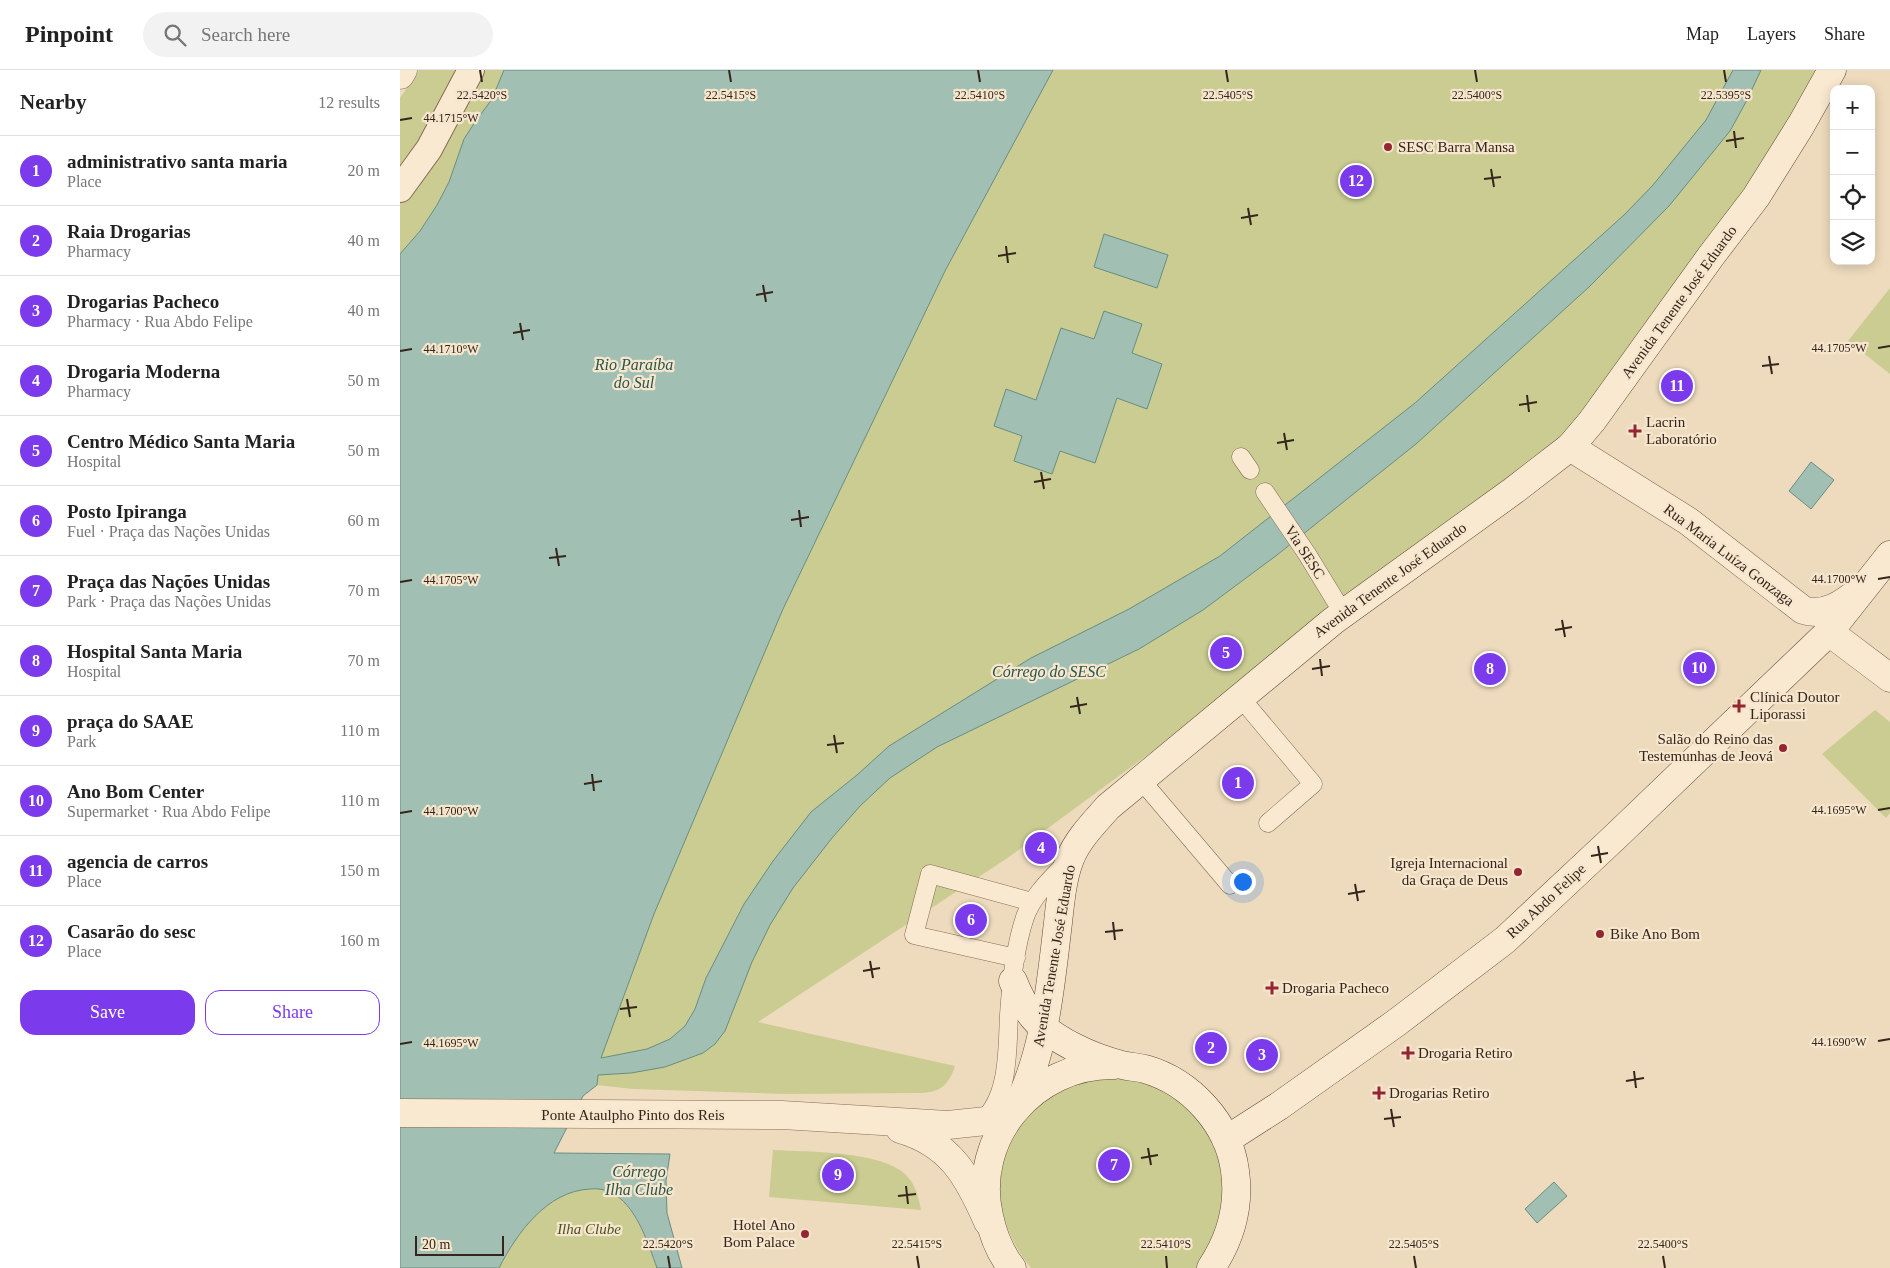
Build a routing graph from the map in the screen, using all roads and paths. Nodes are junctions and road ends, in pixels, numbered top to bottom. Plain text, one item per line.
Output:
1 (403, 70) edge
2 (471, 70) edge
3 (1832, 70) edge
4 (400, 75) edge
5 (400, 189) edge
6 (1570, 446) junction
7 (1269, 498) dead end
8 (1890, 555) edge
9 (1864, 587) junction
10 (1343, 613) junction
11 (1829, 632) junction
12 (1890, 678) edge
13 (1240, 697) junction
14 (1141, 780) junction
15 (1268, 823) dead end
16 (1070, 858) junction
17 (1230, 885) dead end
18 (1032, 902) junction
19 (1015, 969) junction
20 (1043, 1027) junction
21 (1123, 1065) junction
22 (1016, 1109) junction
23 (400, 1114) edge
24 (867, 1120) junction
25 (981, 1122) junction
26 (1226, 1140) junction
27 (994, 1236) junction
28 (990, 1268) edge
29 (1012, 1268) edge
30 (1211, 1268) edge

1 - 4 main road
2 - 5 street
3 - 6 main road, Avenida Tenente José Eduardo
6 - 9 main road, Rua Maria Luíza Gonzaga
6 - 10 main road, Avenida Tenente José Eduardo
7 - 10 lane, Via SESC
8 - 9 main road, Rua Abdo Felipe
9 - 11 main road, Rua Abdo Felipe
10 - 13 main road, Avenida Tenente José Eduardo
11 - 12 main road
11 - 26 main road, Rua Abdo Felipe
13 - 14 main road, Avenida Tenente José Eduardo
13 - 15 lane
14 - 16 main road, Avenida Tenente José Eduardo
14 - 17 lane
16 - 18 lane
16 - 20 main road, Avenida Tenente José Eduardo
18 - 19 lane
18 - 19 lane
19 - 20 main road
19 - 25 lane
20 - 21 main road
20 - 22 main road, Avenida Tenente José Eduardo
21 - 22 main road
21 - 26 main road
22 - 25 main road
22 - 27 main road
23 - 24 main road, Ponte Ataulpho Pinto dos Reis
24 - 25 main road
24 - 27 main road
26 - 30 main road
27 - 28 main road
27 - 29 main road

